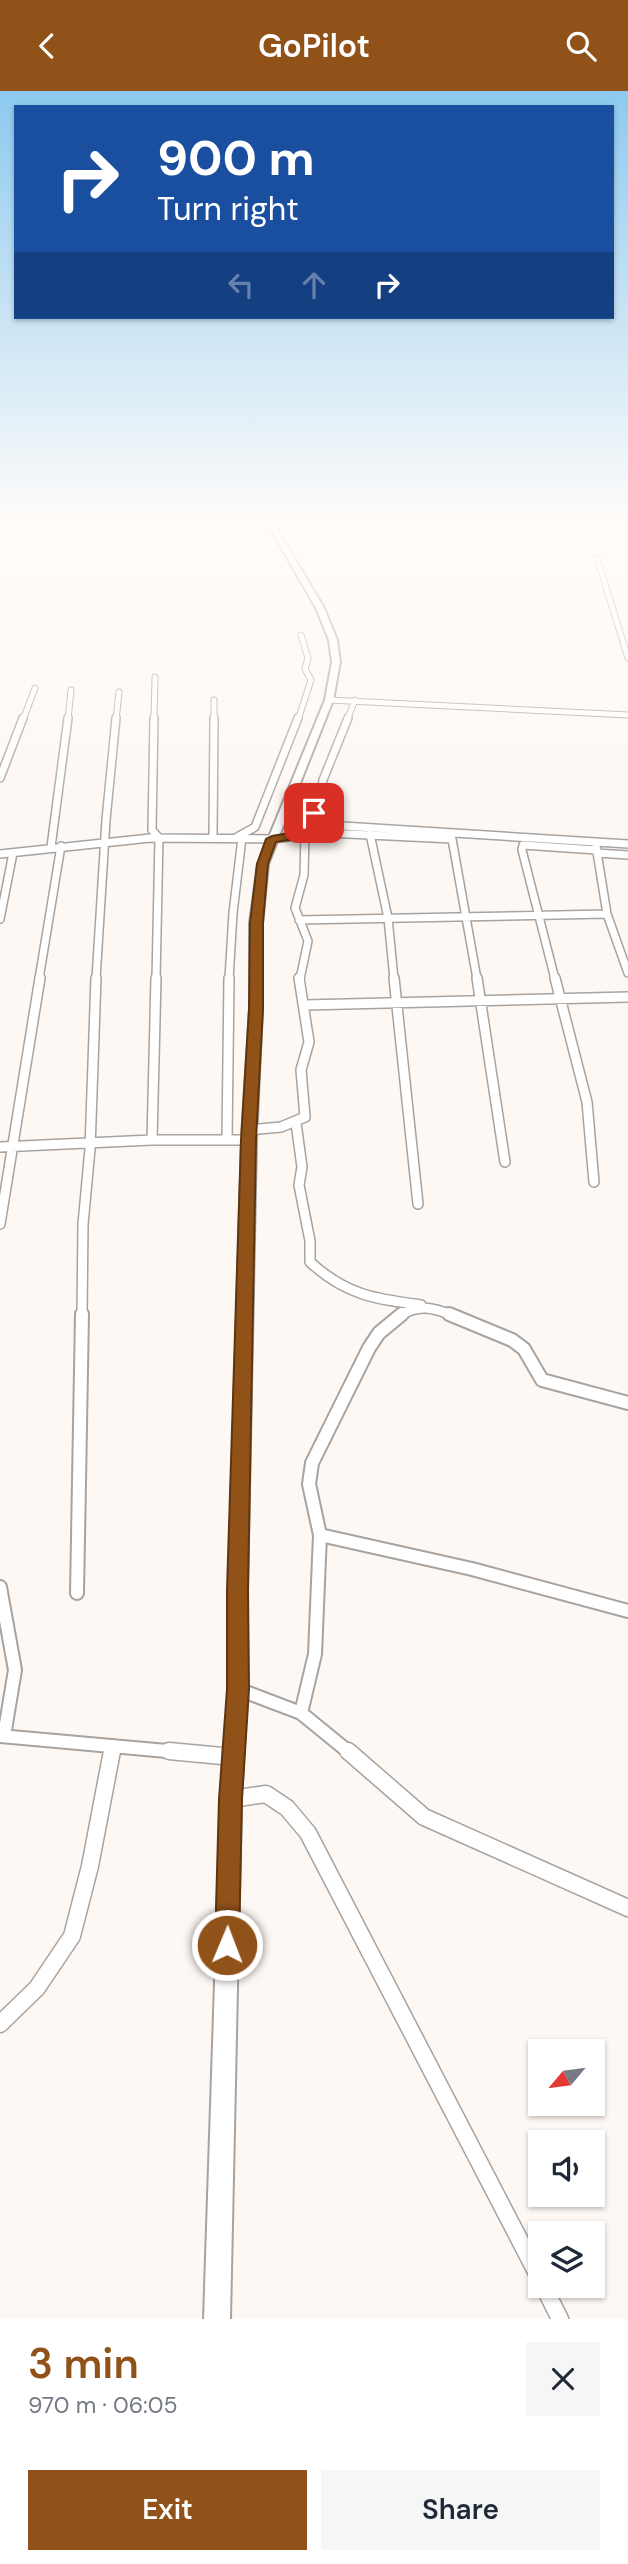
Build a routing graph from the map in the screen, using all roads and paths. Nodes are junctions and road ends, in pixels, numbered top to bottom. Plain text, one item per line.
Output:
1 (325, 623) edge
2 (617, 623) edge
3 (301, 635) dead end
4 (628, 658) edge
5 (155, 677) dead end
6 (35, 688) dead end
7 (71, 690) dead end
8 (119, 692) dead end
9 (214, 700) dead end
10 (329, 700) junction
11 (355, 701) junction
12 (628, 715) edge
13 (0, 778) edge
14 (315, 826) junction
15 (306, 833) junction
16 (370, 834) junction
17 (214, 837) junction
18 (159, 838) junction
19 (239, 838) junction
20 (272, 839) junction
21 (107, 841) junction
22 (628, 844) edge
23 (61, 846) junction
24 (51, 847) junction
25 (596, 848) junction
26 (13, 853) junction
27 (0, 854) edge
28 (628, 855) edge
29 (607, 914) junction
30 (539, 915) junction
31 (467, 916) junction
32 (388, 918) junction
33 (0, 919) edge
34 (299, 920) junction
35 (628, 973) edge
36 (628, 997) edge
37 (560, 998) junction
38 (480, 999) junction
39 (397, 1000) junction
40 (306, 1005) junction
41 (296, 1123) junction
42 (249, 1135) junction
43 (227, 1139) junction
44 (152, 1140) junction
45 (89, 1144) junction
46 (0, 1147) edge
47 (13, 1147) junction
48 (505, 1162) dead end
49 (594, 1182) dead end
50 (418, 1204) dead end
51 (0, 1224) edge
52 (429, 1306) junction
53 (628, 1403) edge
54 (320, 1535) junction
55 (0, 1587) edge
56 (78, 1593) dead end
57 (628, 1611) edge
58 (238, 1689) junction
59 (301, 1713) junction
60 (2, 1736) edge
61 (113, 1747) junction
62 (233, 1757) junction
63 (231, 1799) junction
64 (628, 1908) edge
65 (0, 2024) edge
66 (528, 2256) edge
67 (550, 2298) edge
68 (217, 2319) edge
69 (560, 2319) edge

1 - 10 main road
2 - 4 street
3 - 19 street
5 - 18 street
6 - 13 street
7 - 24 street
8 - 21 street
9 - 17 street
10 - 11 street
10 - 20 main road
11 - 12 street
11 - 14 street
14 - 15 street
14 - 25 street
15 - 16 street
15 - 20 street
15 - 34 street
16 - 31 street
16 - 32 street
17 - 18 street
17 - 19 street
18 - 21 street
18 - 44 street
19 - 20 street
19 - 43 street
20 - 42 main road
21 - 23 street
21 - 45 street
22 - 25 street
23 - 24 street
23 - 47 street
24 - 26 street
25 - 28 street
25 - 29 street
25 - 30 street
26 - 27 street
26 - 33 street
29 - 30 street
29 - 35 street
30 - 31 street
30 - 37 street
31 - 32 street
31 - 38 street
32 - 34 street
32 - 39 street
34 - 40 street
36 - 37 street
37 - 38 street
37 - 49 street
38 - 39 street
38 - 48 street
39 - 40 street
39 - 50 street
40 - 41 street
41 - 42 street
41 - 52 street
42 - 43 street
42 - 58 main road
43 - 44 street
44 - 45 street
45 - 47 street
45 - 56 street
46 - 47 street
47 - 51 street
52 - 53 street
52 - 54 street
54 - 57 street
54 - 59 street
55 - 60 street
58 - 59 street
58 - 62 main road
59 - 64 street
60 - 61 street
61 - 62 street
61 - 65 street
62 - 63 main road
63 - 66 street
63 - 68 main road
67 - 69 street

